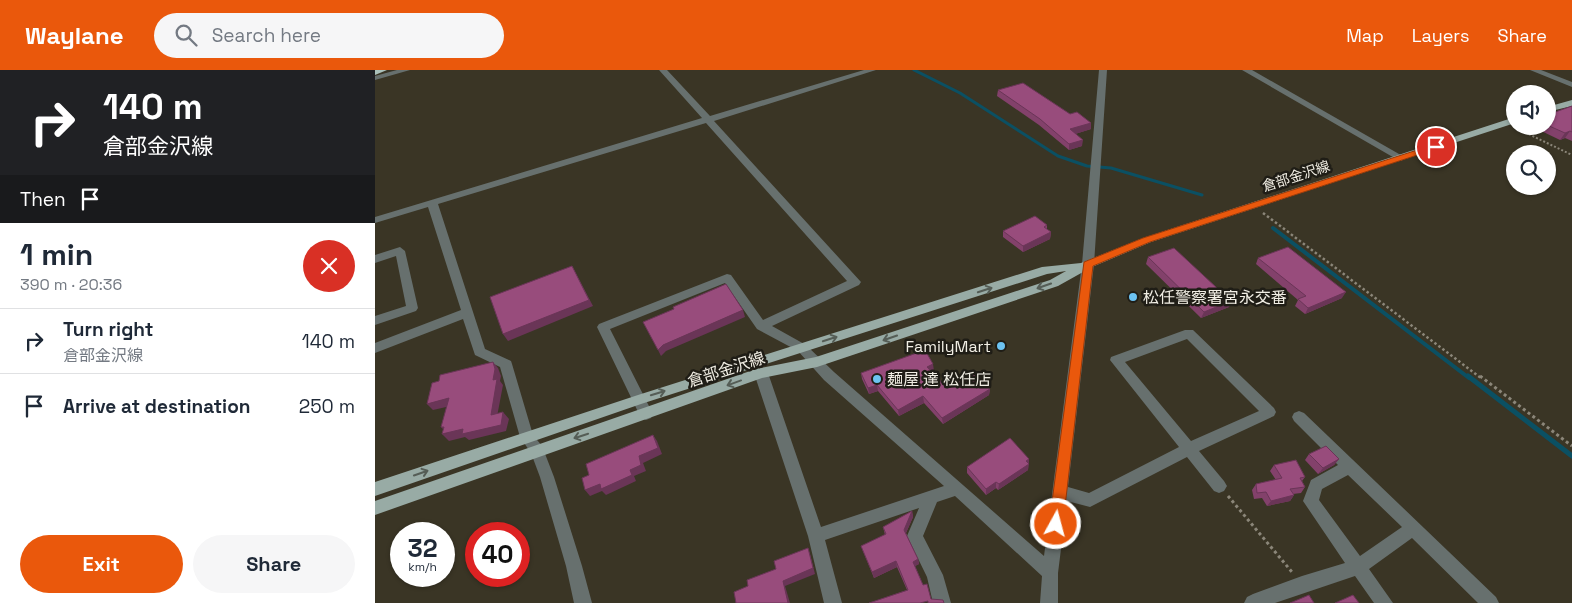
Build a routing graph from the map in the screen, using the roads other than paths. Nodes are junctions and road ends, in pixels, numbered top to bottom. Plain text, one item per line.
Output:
1 (382, 70) edge
2 (407, 70) edge
3 (663, 70) edge
4 (872, 70) edge
5 (1103, 70) edge
6 (1246, 70) edge
7 (1534, 70) edge
8 (375, 72) edge
9 (375, 78) edge
10 (1572, 85) edge
11 (1572, 103) edge
12 (1556, 107) edge
13 (707, 119) junction
14 (1506, 123) edge
15 (1401, 158) junction
16 (432, 203) junction
17 (375, 220) edge
18 (375, 259) edge
19 (1088, 264) junction
20 (466, 313) junction
21 (375, 321) edge
22 (761, 326) junction
23 (375, 348) edge
24 (802, 348) junction
25 (817, 362) junction
26 (761, 373) junction
27 (638, 400) junction
28 (646, 414) junction
29 (1299, 416) dead end
30 (527, 437) junction
31 (1189, 449) junction
32 (537, 450) junction
33 (1349, 466) junction
34 (1219, 486) road end
35 (957, 488) junction
36 (375, 489) edge
37 (1060, 492) junction
38 (931, 498) junction
39 (375, 508) edge
40 (1413, 528) junction
41 (816, 536) junction
42 (1358, 567) junction
43 (1050, 573) junction
44 (583, 603) edge
45 (833, 603) edge
46 (942, 603) edge
47 (1049, 603) edge
48 (1253, 603) edge
49 (1384, 603) edge
50 (1490, 603) edge

1 - 8 highway
2 - 9 street
3 - 13 street
4 - 13 street
5 - 19 street
6 - 15 street
7 - 10 street
11 - 12 main road
13 - 16 street
13 - 22 street
14 - 15 main road, 倉部金沢線
15 - 19 main road, 倉部金沢線
16 - 17 street
16 - 20 street
18 - 21 street
24 -> 19 main road, 倉部金沢線
19 -> 25 main road, 倉部金沢線
19 - 37 street
20 - 23 street
20 - 30 street
22 - 24 street
22 - 27 street
24 - 25 street
27 -> 24 main road, 倉部金沢線
25 - 26 main road, 倉部金沢線
25 - 35 street
26 -> 28 main road, 倉部金沢線
26 - 41 street
27 - 28 street
27 - 30 main road, 倉部金沢線
28 -> 32 main road, 倉部金沢線
29 - 33 street
30 - 32 street
36 -> 30 main road, 倉部金沢線
31 - 31 street
31 - 34 street
31 - 37 street
32 - 39 main road, 倉部金沢線
32 - 44 street
33 - 40 street
33 - 42 street
35 - 38 street
35 - 43 street
37 - 43 street
38 - 41 street
38 - 46 street
40 - 42 street
40 - 50 street
41 - 45 street
42 - 48 street
42 - 49 street
43 - 47 street

